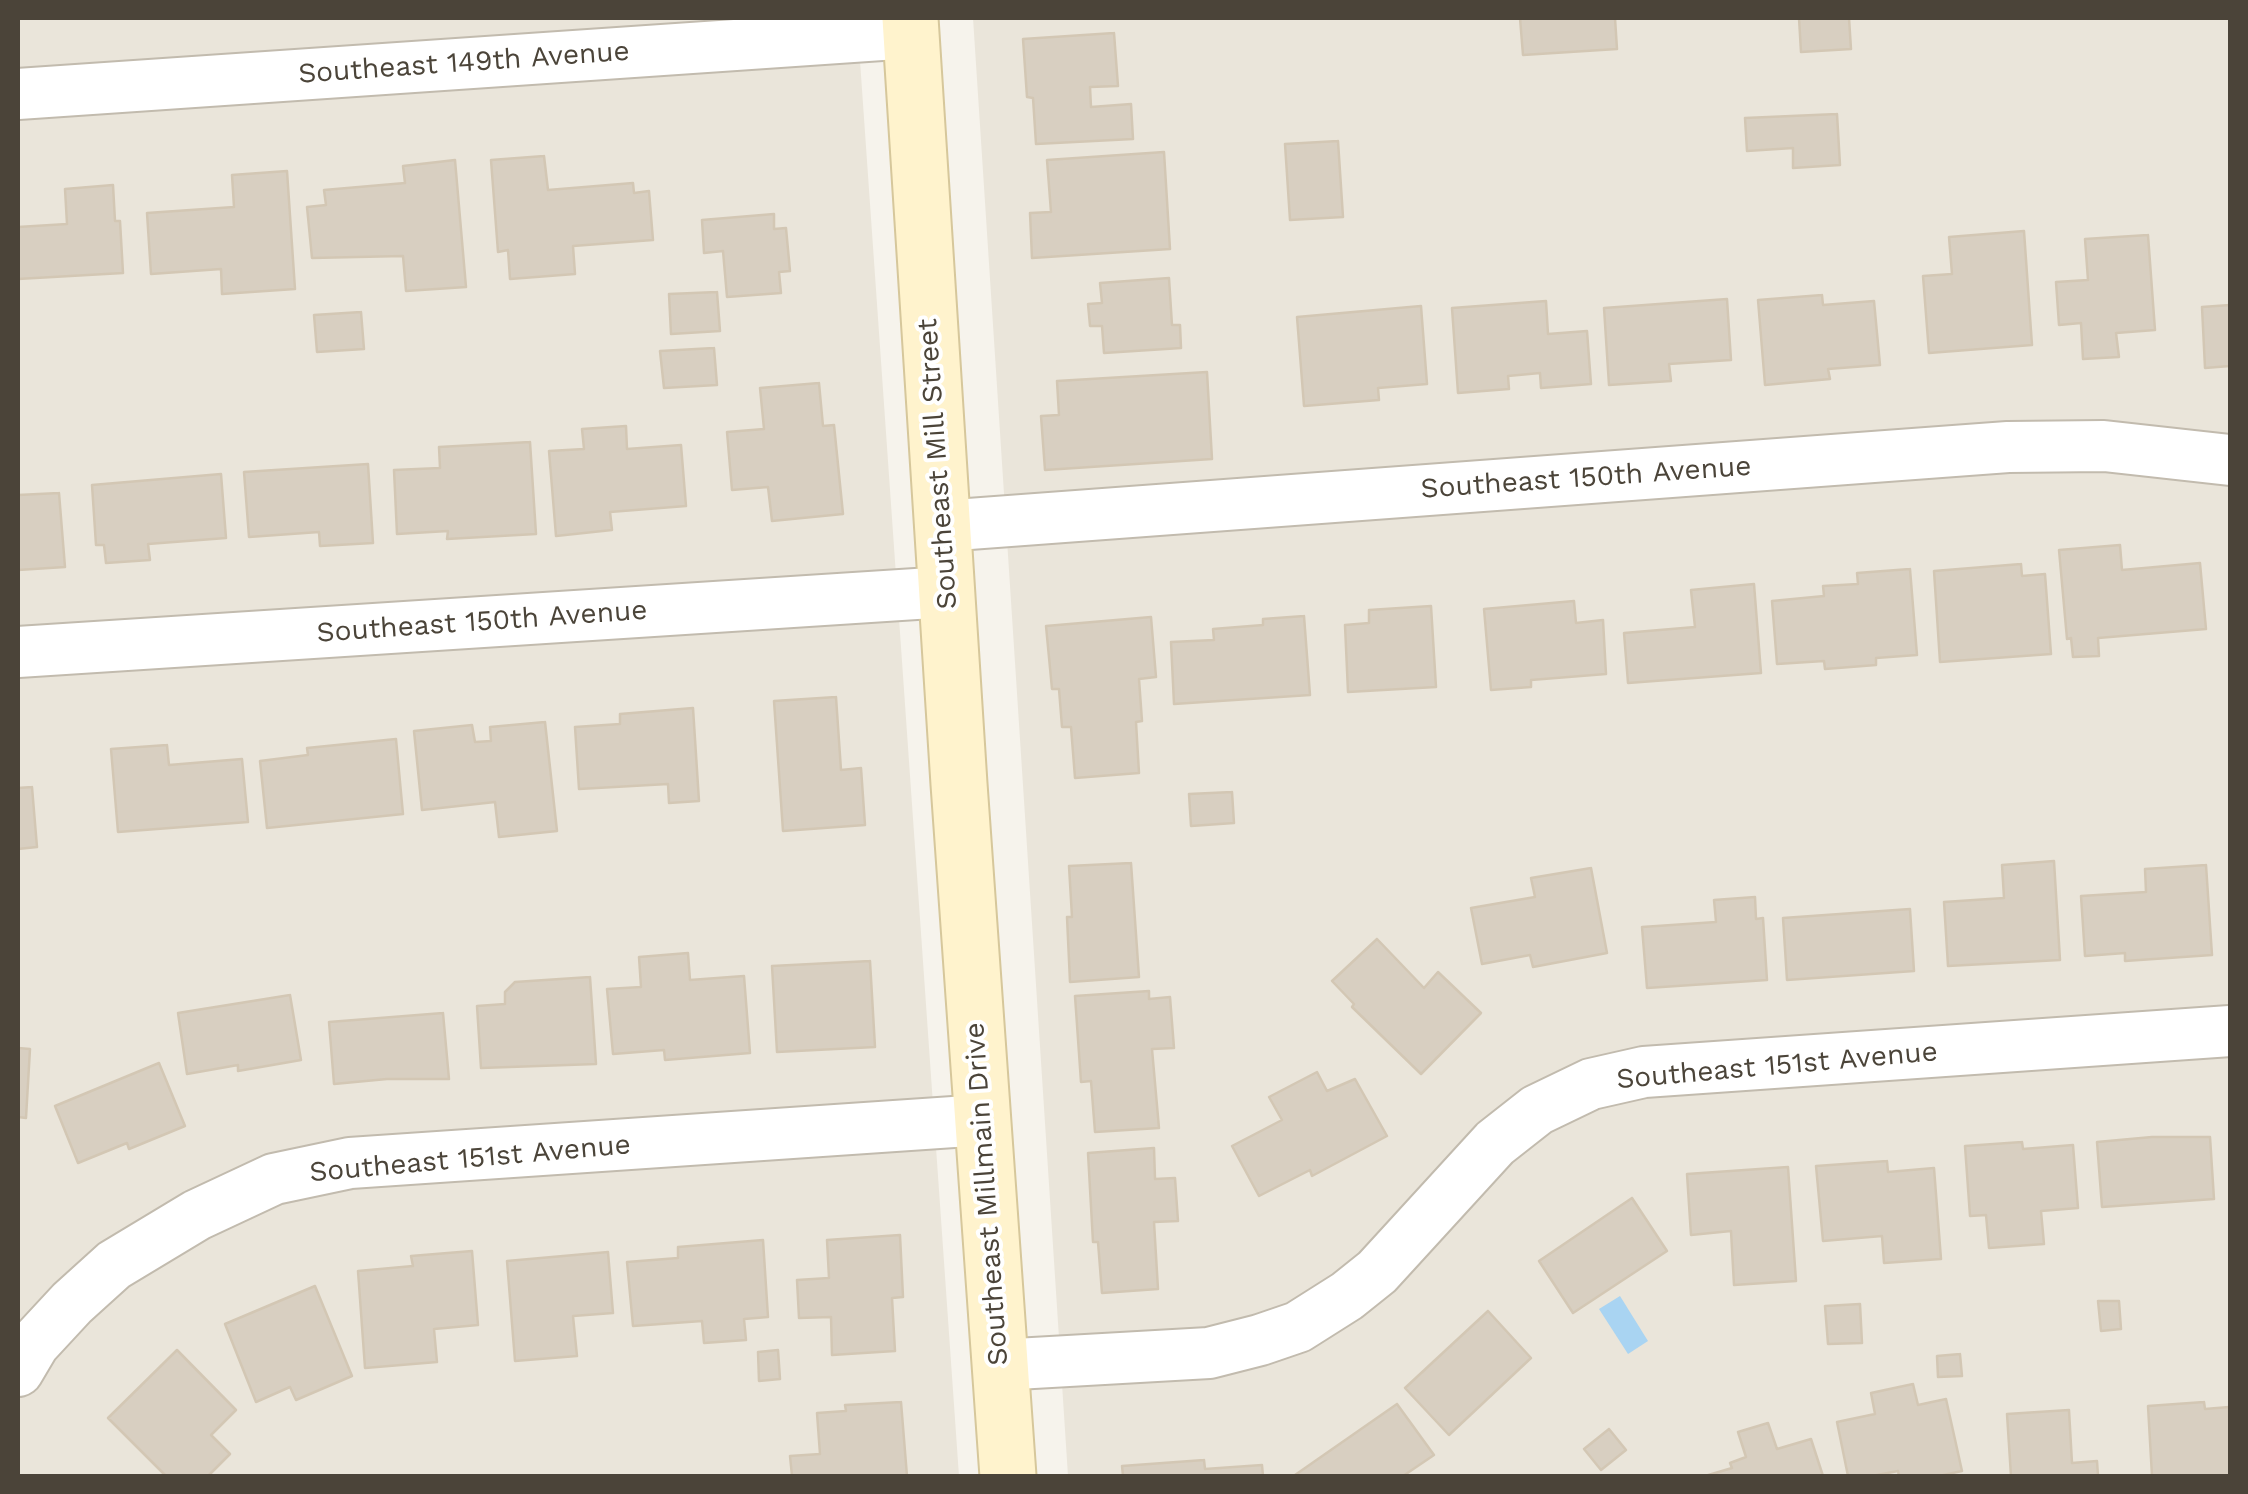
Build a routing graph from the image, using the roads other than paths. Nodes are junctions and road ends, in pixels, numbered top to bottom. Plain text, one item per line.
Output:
1 (910, 25) edge
2 (18, 94) edge
3 (2230, 460) edge
4 (942, 526) junction
5 (946, 592) junction
6 (18, 652) edge
7 (968, 911) joint
8 (2230, 1031) edge
9 (983, 1120) junction
10 (23, 1348) edge
11 (998, 1365) junction
12 (1008, 1476) edge

1 - 2 street, Southeast 149th Avenue
1 - 4 street, Southeast Mill Street
3 - 4 street, Southeast 150th Avenue
4 - 5 street, Southeast Mill Street
5 - 6 street, Southeast 150th Avenue
5 - 7 street, Southeast Mill Street
7 - 9 street, Southeast Millmain Drive
8 - 11 street, Southeast 151st Avenue
9 - 10 street, Southeast 151st Avenue
9 - 11 street, Southeast Millmain Drive
11 - 12 street, Southeast Millmain Drive

